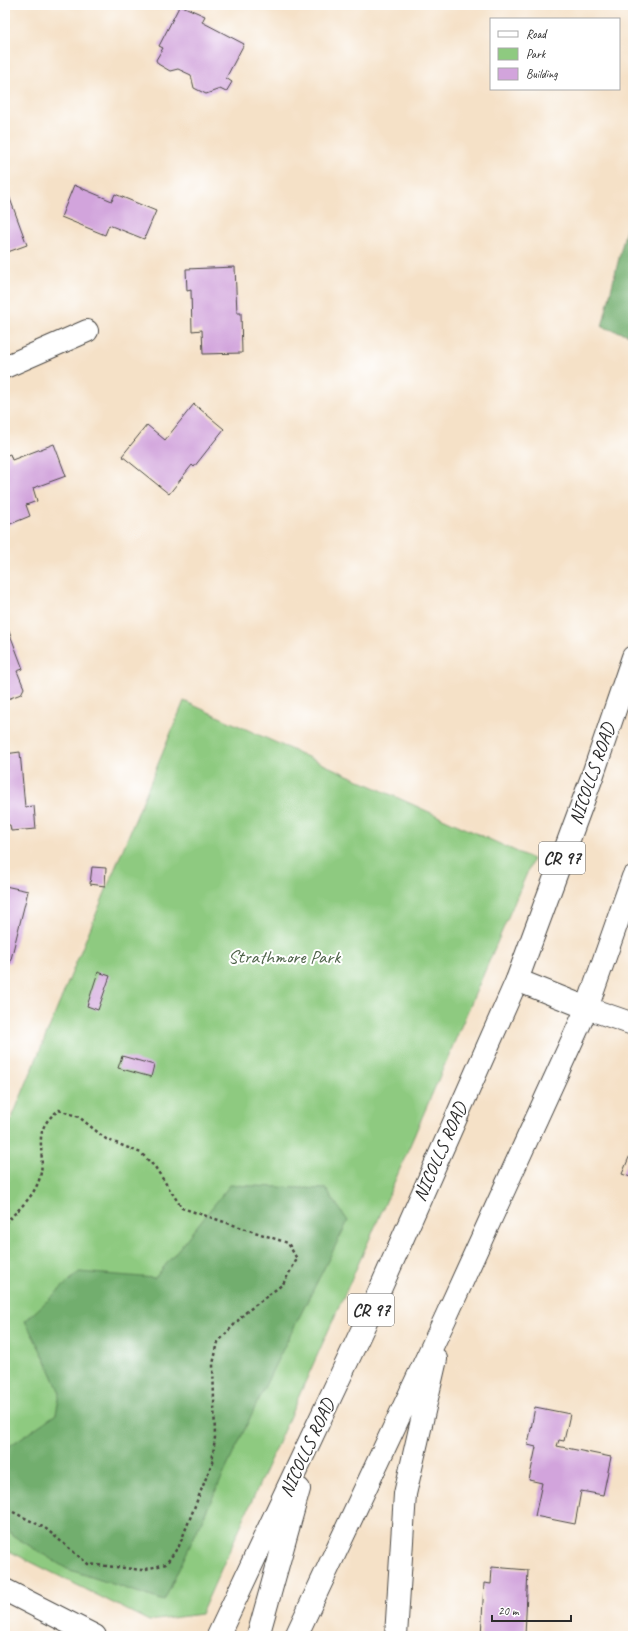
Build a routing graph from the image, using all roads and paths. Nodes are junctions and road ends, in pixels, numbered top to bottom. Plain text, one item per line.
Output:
1 (87, 331) dead end
2 (5, 367) edge
3 (633, 657) edge
4 (633, 877) edge
5 (518, 980) junction
6 (587, 1008) junction
7 (633, 1024) edge
8 (5, 1223) edge
9 (445, 1319) junction
10 (316, 1428) junction
11 (5, 1508) edge
12 (5, 1590) edge
13 (95, 1636) edge
14 (218, 1636) edge
15 (258, 1636) edge
16 (296, 1636) edge
17 (396, 1636) edge

1 - 2 main road
3 - 5 main road, NICOLLS ROAD / CR 97
4 - 6 main road
5 - 6 main road
5 - 10 main road, NICOLLS ROAD / CR 97
6 - 7 main road
6 - 9 main road
8 - 11 path
9 - 16 main road
9 - 17 main road
10 - 14 main road, NICOLLS ROAD / CR 97
10 - 15 main road
12 - 13 main road

